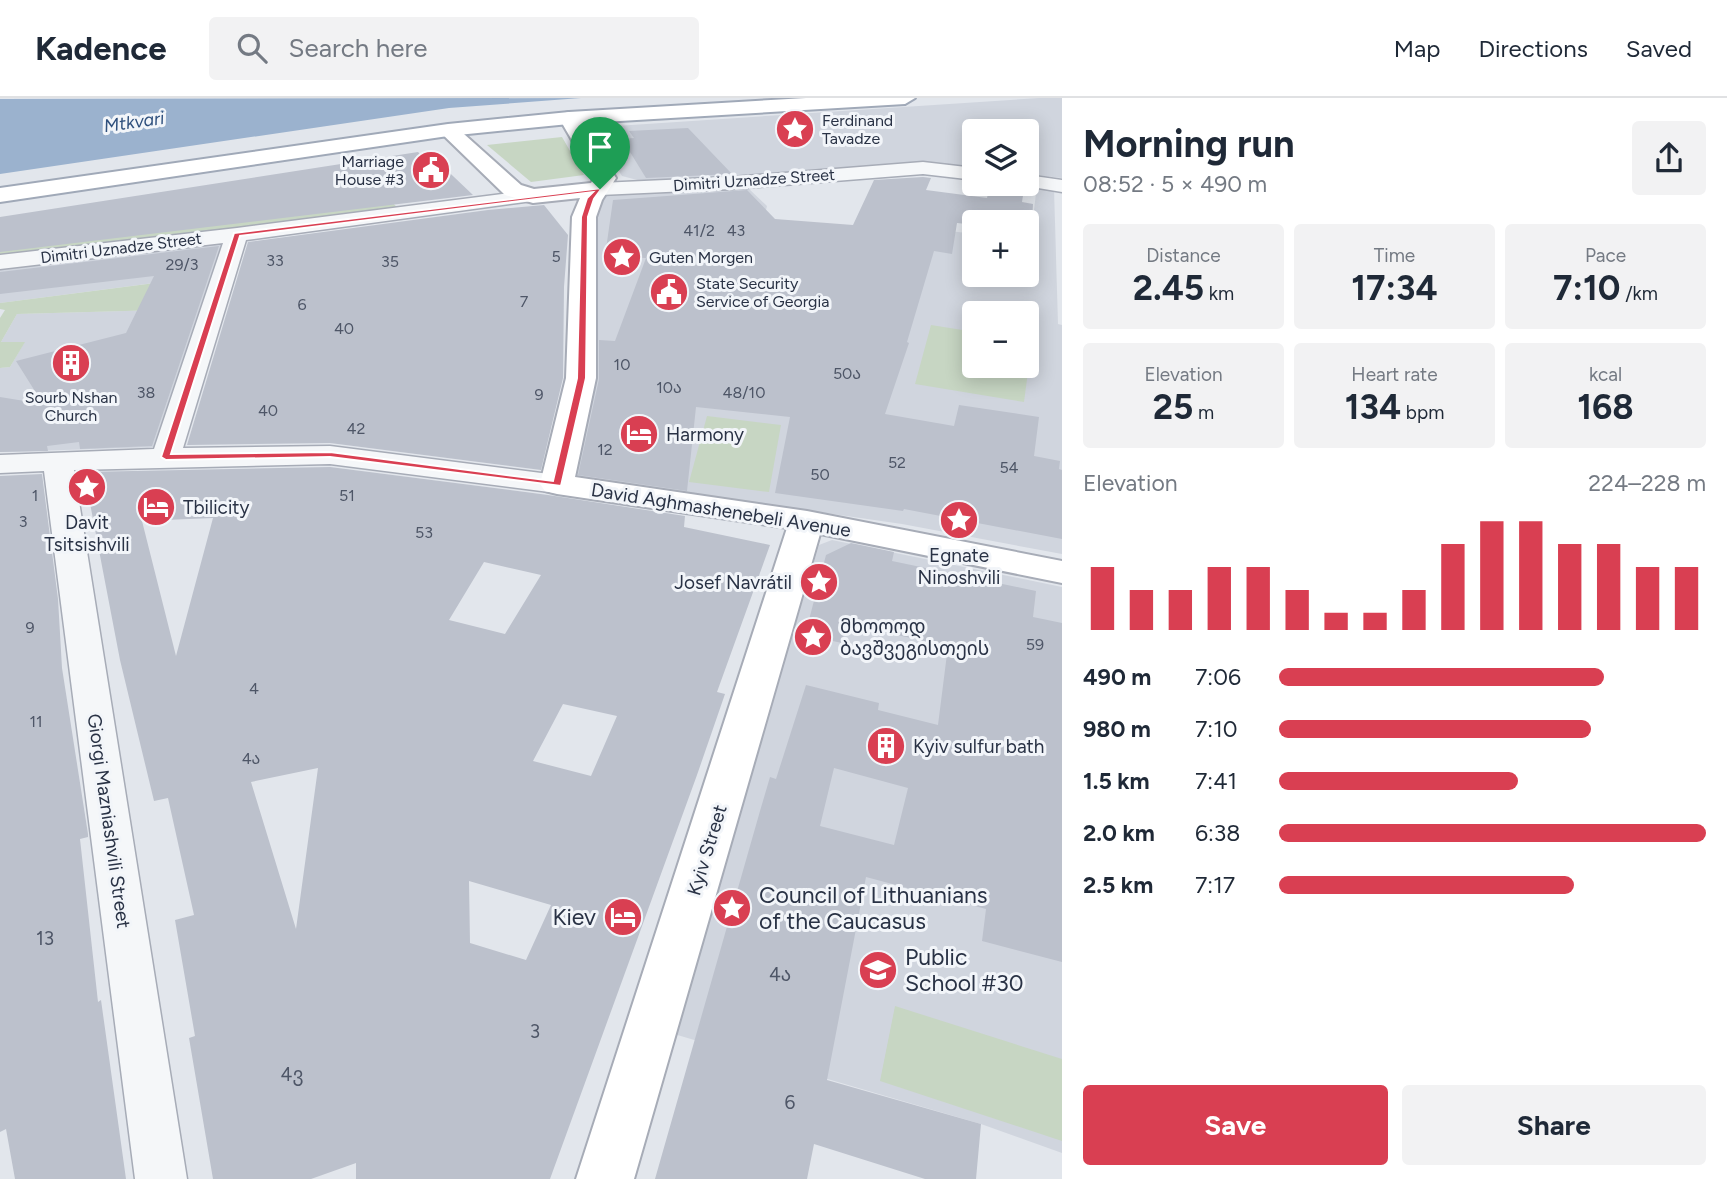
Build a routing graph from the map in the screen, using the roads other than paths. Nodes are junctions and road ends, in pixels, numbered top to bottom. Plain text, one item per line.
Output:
1 (905, 98) edge
2 (569, 118) junction
3 (448, 130) junction
4 (962, 172) edge
5 (1039, 183) edge
6 (1062, 186) edge
7 (0, 195) edge
8 (541, 195) junction
9 (594, 196) junction
10 (237, 234) junction
11 (0, 262) edge
12 (166, 457) junction
13 (58, 462) junction
14 (0, 464) edge
15 (558, 484) junction
16 (807, 521) junction
17 (1062, 572) edge
18 (161, 1179) edge
19 (605, 1179) edge

1 - 2 main road
2 - 3 main road
2 - 9 main road
3 - 7 main road
3 - 8 main road
4 - 9 street, Dimitri Uznadze Street
5 - 6 street
8 - 9 main road
8 - 10 street, Dimitri Uznadze Street
9 - 15 main road
10 - 11 street, Dimitri Uznadze Street
10 - 12 street
12 - 13 street, David Aghmashenebeli Avenue
12 - 15 street, David Aghmashenebeli Avenue
13 - 14 street, David Aghmashenebeli Avenue
13 - 18 street, Giorgi Mazniashvili Street
15 - 16 main road, David Aghmashenebeli Avenue
16 - 17 main road, David Aghmashenebeli Avenue
16 - 19 main road, Kyiv Street

